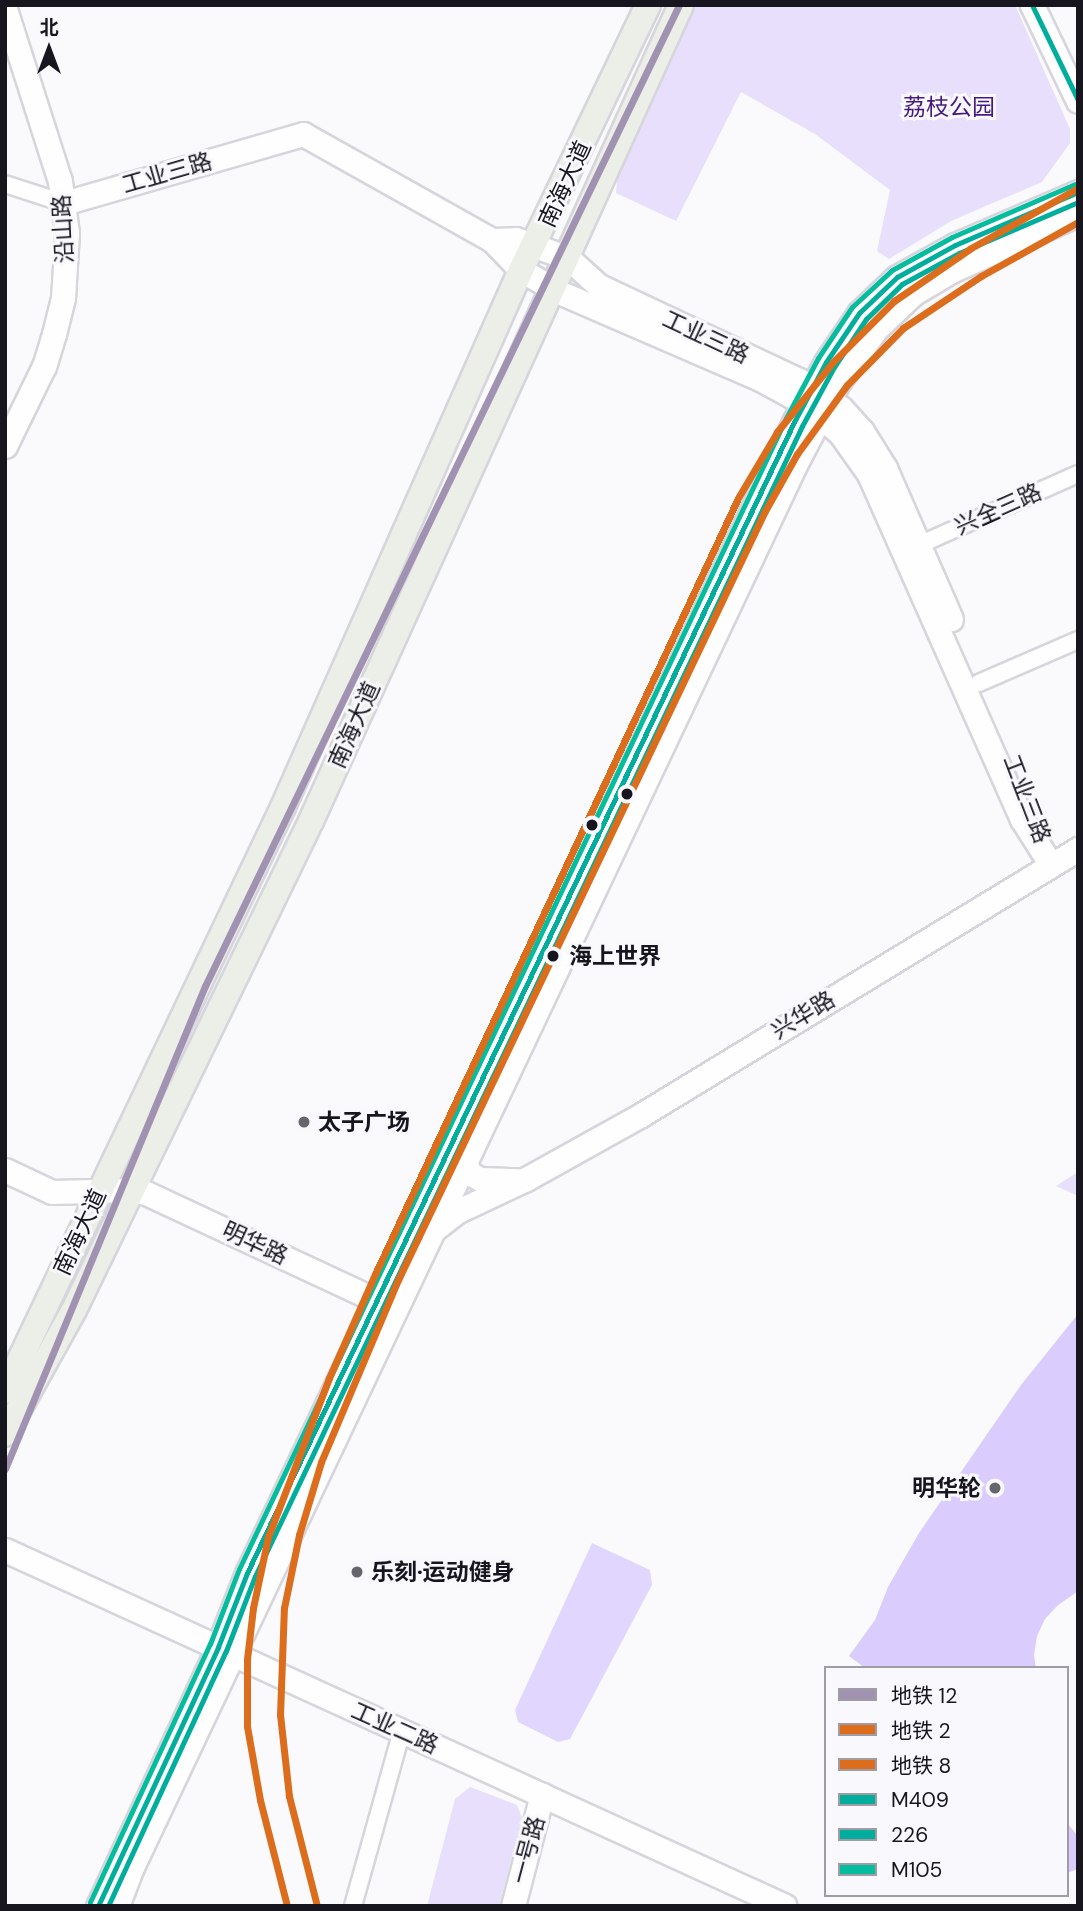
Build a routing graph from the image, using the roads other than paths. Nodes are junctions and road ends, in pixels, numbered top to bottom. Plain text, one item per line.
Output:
1 (648, 5) edge
2 (681, 5) edge
3 (1032, 5) edge
4 (5, 9) edge
5 (1078, 101) edge
6 (5, 184) edge
7 (1078, 192) edge
8 (64, 203) junction
9 (1078, 214) edge
10 (492, 240) junction
11 (536, 244) junction
12 (568, 258) junction
13 (521, 270) junction
14 (552, 287) junction
15 (816, 401) junction
16 (5, 446) edge
17 (1078, 474) edge
18 (919, 545) junction
19 (1078, 640) edge
20 (979, 683) junction
21 (1078, 849) edge
22 (1051, 865) junction
23 (466, 1163) junction
24 (5, 1170) edge
25 (526, 1179) junction
26 (131, 1190) junction
27 (99, 1193) junction
28 (435, 1229) junction
29 (378, 1301) junction
30 (5, 1391) edge
31 (5, 1434) edge
32 (5, 1550) edge
33 (225, 1650) junction
34 (402, 1731) junction
35 (542, 1795) junction
36 (97, 1906) edge
37 (117, 1906) edge
38 (353, 1906) edge
39 (513, 1906) edge
40 (785, 1906) edge

1 - 11 main road, 南海大道
2 - 12 main road, 南海大道
3 - 5 street
4 - 8 street, 沿山路
6 - 8 street
7 - 15 street
8 - 10 street, 工业三路
8 - 16 street, 沿山路
9 - 15 street
10 - 11 street, 工业三路
10 - 13 street, 工业三路
11 - 12 street, 工业三路
11 - 13 main road, 南海大道
12 - 14 main road, 南海大道
12 - 15 street, 工业三路
13 - 14 street, 工业三路
13 - 27 main road, 南海大道
14 - 15 street, 工业三路
14 - 26 main road, 南海大道
15 - 18 street, 工业三路
15 - 22 street, 工业三路
15 - 23 street
15 - 29 street
17 - 18 street, 兴全三路
18 - 20 street, 工业三路
19 - 20 street
20 - 22 street, 工业三路
21 - 22 street, 兴华路
22 - 25 street, 兴华路
23 - 25 street, 兴华路
23 - 28 street
24 - 27 street
25 - 28 street, 兴华路
26 - 27 street
26 - 29 street, 明华路
26 - 31 main road, 南海大道
27 - 30 main road, 南海大道
28 - 33 street
29 - 33 street
32 - 33 street, 工业二路
33 - 34 street, 工业二路
33 - 36 street
33 - 37 street
34 - 35 street, 工业二路
34 - 38 street
35 - 39 street, 一号路
35 - 40 street, 工业二路

